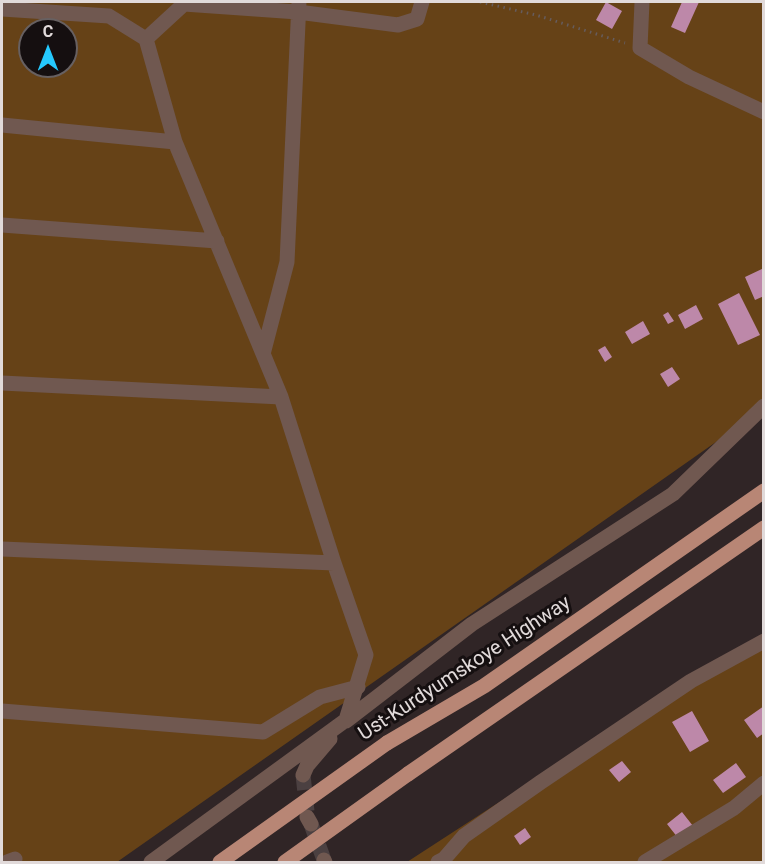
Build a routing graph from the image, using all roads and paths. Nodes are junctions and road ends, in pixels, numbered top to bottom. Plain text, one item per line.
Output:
1 (422, 2) edge
2 (480, 2) edge
3 (642, 2) edge
4 (184, 3) edge
5 (65, 7) edge
6 (299, 7) edge
7 (2, 9) edge
8 (146, 39) junction
9 (640, 48) junction
10 (764, 112) edge
11 (2, 125) edge
12 (175, 142) junction
13 (2, 225) edge
14 (217, 241) junction
15 (263, 354) junction
16 (2, 383) edge
17 (281, 397) junction
18 (764, 406) edge
19 (764, 491) edge
20 (764, 528) edge
21 (2, 549) edge
22 (334, 563) junction
23 (764, 641) edge
24 (358, 687) junction
25 (2, 711) edge
26 (346, 720) junction
27 (303, 775) tunnel mouth
28 (764, 783) edge
29 (151, 862) edge
30 (220, 862) edge
31 (285, 862) edge
32 (438, 862) edge
33 (645, 862) edge

1 - 6 street
2 - 9 path
3 - 9 street
4 - 6 street
4 - 8 street
5 - 7 street
5 - 8 street
6 - 15 street
8 - 12 street
9 - 10 street
11 - 12 street
12 - 14 street
13 - 14 street
14 - 15 street
15 - 17 street
16 - 17 street
17 - 22 street
18 - 26 street
19 - 30 main road, Ust-Kurdyumskoye Highway, bridge
20 - 31 main road, bridge
21 - 22 street
22 - 24 street
23 - 32 street
24 - 25 street
24 - 26 street
26 - 27 street
26 - 29 street
28 - 33 street

